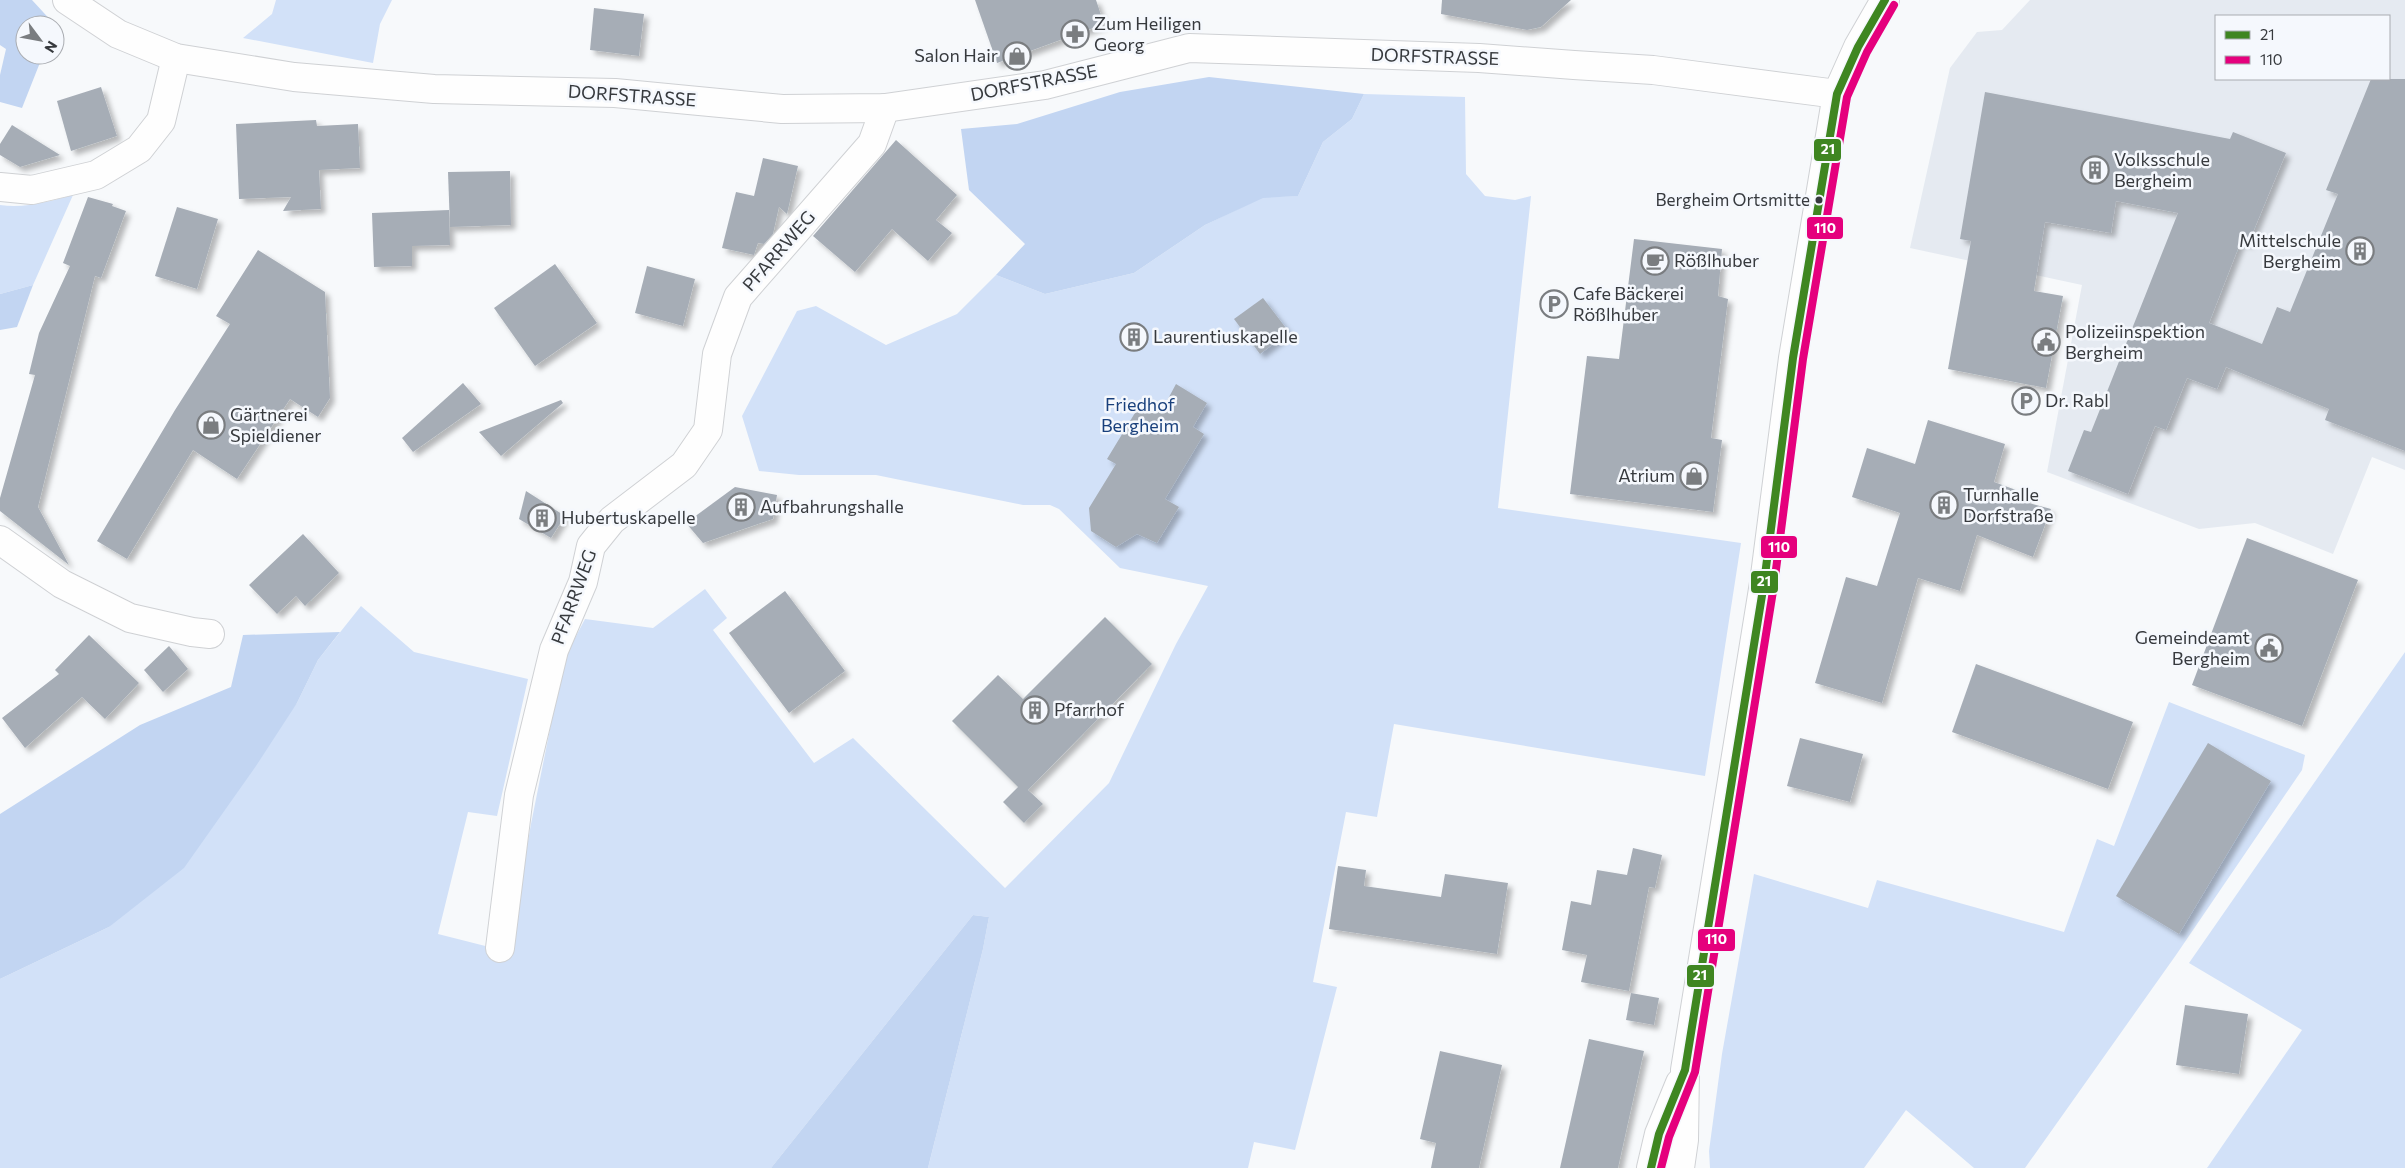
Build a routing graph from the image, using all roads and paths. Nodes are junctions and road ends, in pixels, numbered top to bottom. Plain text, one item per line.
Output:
1 (67, 0) edge
2 (1885, 0) edge
3 (176, 58) junction
4 (1837, 94) junction
5 (885, 108) junction
6 (0, 187) edge
7 (0, 540) edge
8 (210, 634) dead end
9 (500, 948) dead end
10 (1686, 1070) junction
11 (1651, 1168) edge
12 (1680, 1168) edge

1 - 3 street, DORFSTRASSE
2 - 4 street
3 - 5 street, DORFSTRASSE
3 - 6 street
4 - 5 street, DORFSTRASSE
4 - 10 street
5 - 9 street, PFARRWEG
7 - 8 street
10 - 11 street
10 - 12 street

